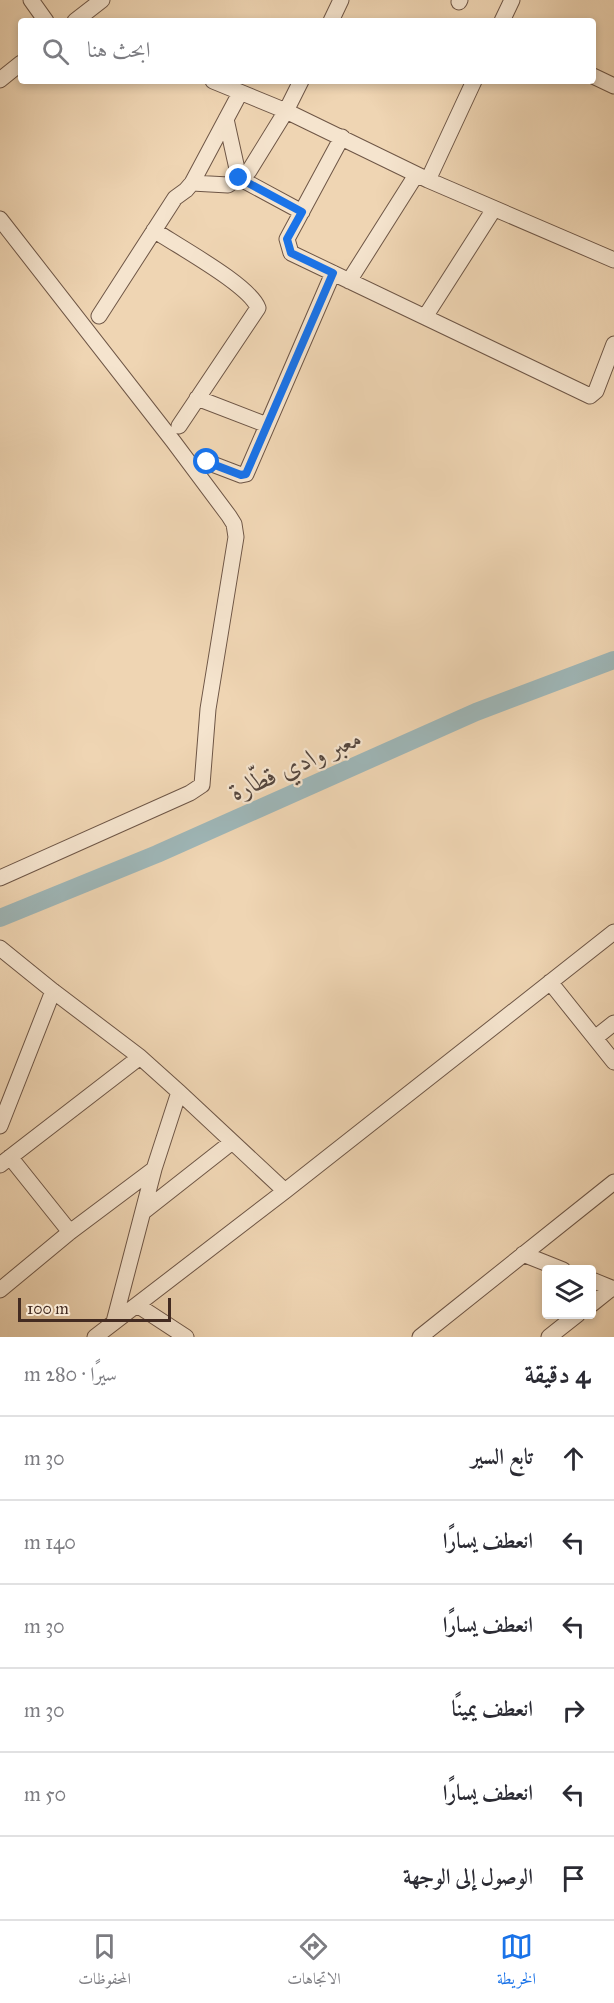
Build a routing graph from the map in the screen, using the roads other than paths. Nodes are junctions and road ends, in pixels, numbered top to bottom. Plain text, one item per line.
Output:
1 (31, 0) edge
2 (102, 0) edge
3 (341, 0) edge
4 (512, 0) edge
5 (44, 18) edge
6 (83, 18) edge
7 (332, 18) edge
8 (503, 18) edge
9 (18, 65) edge
10 (596, 77) edge
11 (0, 80) edge
12 (220, 84) edge
13 (300, 84) edge
14 (472, 84) edge
15 (614, 86) edge
16 (240, 93) junction
17 (286, 111) junction
18 (226, 119) junction
19 (342, 137) junction
20 (239, 178) junction
21 (422, 178) junction
22 (192, 183) junction
23 (494, 209) junction
24 (302, 212) junction
25 (0, 219) edge
26 (154, 230) junction
27 (614, 260) edge
28 (333, 273) junction
29 (349, 281) junction
30 (99, 316) dead end
31 (425, 317) junction
32 (614, 344) edge
33 (197, 398) junction
34 (267, 425) junction
35 (179, 426) dead end
36 (207, 462) dead end
37 (0, 878) edge
38 (614, 932) edge
39 (0, 948) edge
40 (550, 982) junction
41 (53, 991) junction
42 (614, 1023) edge
43 (595, 1038) junction
44 (140, 1057) junction
45 (614, 1062) edge
46 (179, 1092) junction
47 (0, 1126) edge
48 (232, 1142) junction
49 (5, 1161) edge
50 (154, 1169) junction
51 (614, 1182) edge
52 (285, 1191) junction
53 (143, 1212) junction
54 (70, 1232) junction
55 (523, 1254) junction
56 (552, 1265) edge
57 (596, 1282) edge
58 (613, 1289) edge
59 (0, 1290) edge
60 (596, 1301) edge
61 (137, 1305) junction
62 (572, 1319) edge
63 (114, 1322) junction
64 (95, 1337) edge
65 (186, 1337) edge
66 (420, 1337) edge
67 (549, 1337) edge

1 - 5 street
2 - 6 street
3 - 7 street
4 - 8 street
9 - 11 street
10 - 15 street
12 - 16 street
13 - 17 street
14 - 21 street
16 - 17 street
16 - 18 street
17 - 19 street
17 - 20 street
18 - 20 street
18 - 22 street
19 - 21 street
19 - 24 street
20 - 22 street
20 - 24 street
21 - 23 street
21 - 29 street
22 - 26 street
23 - 27 street
23 - 31 street
24 - 28 street
25 - 37 street
26 - 30 street
26 - 33 street
28 - 29 street
28 - 34 street
29 - 31 street
31 - 32 street
33 - 34 street
33 - 35 street
34 - 36 street
38 - 40 street
39 - 41 street
40 - 43 street
40 - 52 street
41 - 44 street
41 - 47 street
42 - 43 street
43 - 45 street
44 - 46 street
44 - 49 street
46 - 48 street
46 - 50 street
48 - 52 street
48 - 53 street
49 - 54 street
50 - 53 street
50 - 54 street
51 - 55 street
52 - 61 street
53 - 63 street
54 - 59 street
55 - 56 street
55 - 66 street
57 - 58 street
58 - 60 street
61 - 63 street
61 - 65 street
62 - 67 street
63 - 64 street

